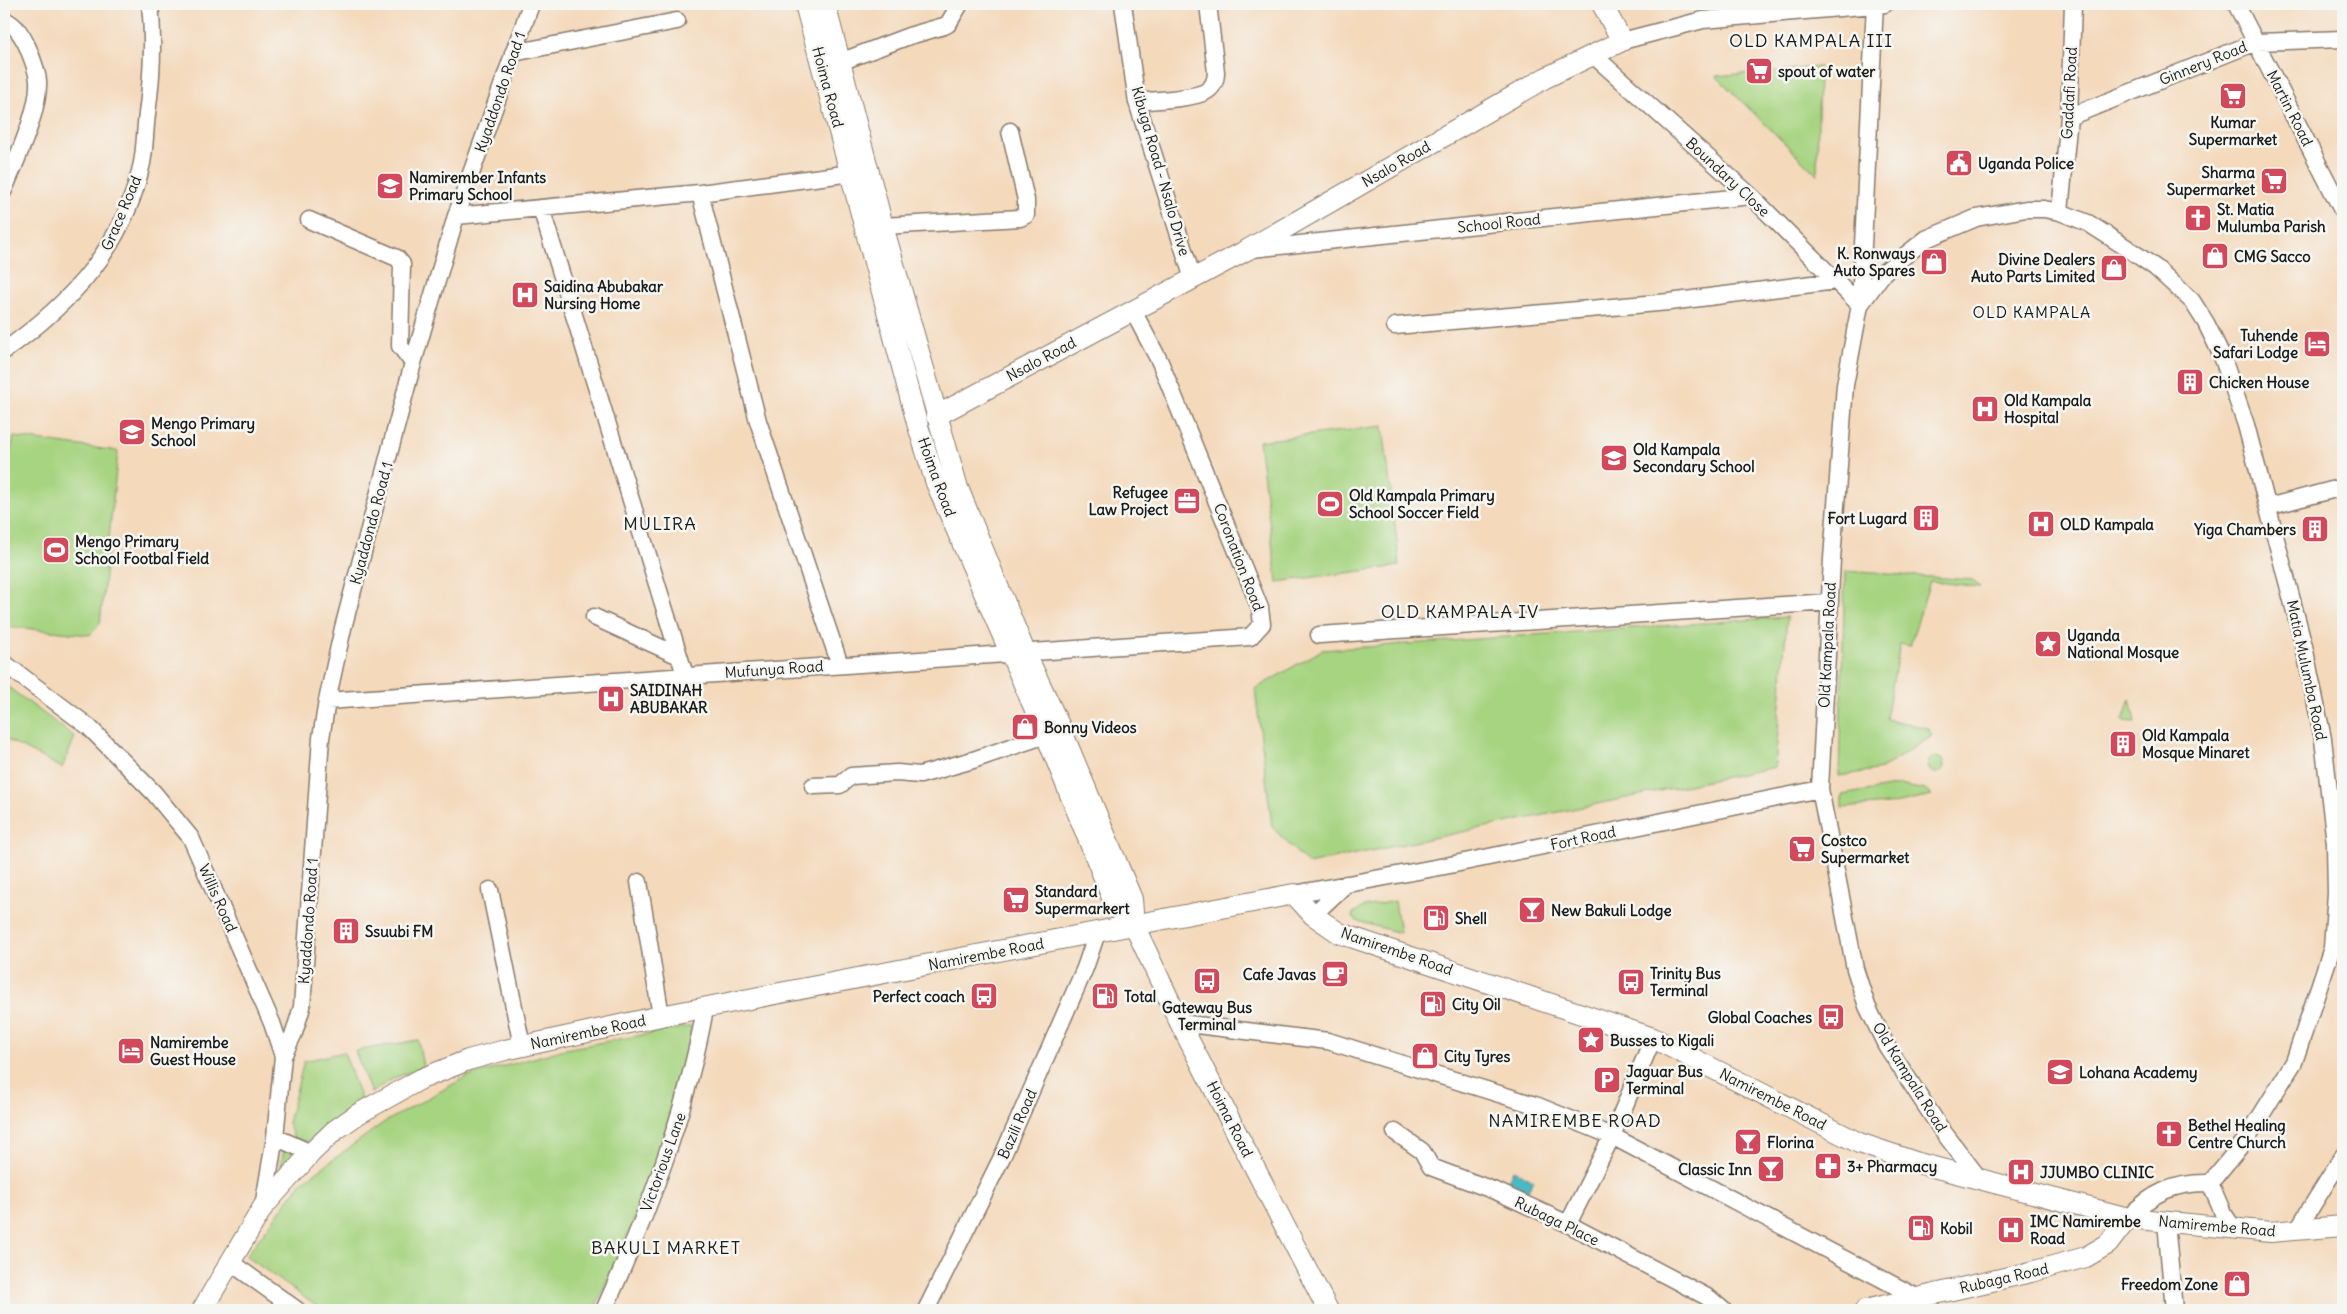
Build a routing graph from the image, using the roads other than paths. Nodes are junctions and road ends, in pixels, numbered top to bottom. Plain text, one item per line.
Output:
1 (150, 4) edge
2 (531, 4) edge
3 (805, 4) edge
4 (825, 4) edge
5 (960, 4) edge
6 (1123, 4) edge
7 (1208, 4) edge
8 (1602, 4) edge
9 (1880, 4) edge
10 (2073, 4) edge
11 (2236, 4) edge
12 (1823, 6) edge
13 (1767, 9) edge
14 (4, 20) edge
15 (677, 21) dead end
16 (2343, 39) edge
17 (1622, 41) junction
18 (2256, 42) junction
19 (513, 53) junction
20 (1592, 54) junction
21 (840, 62) junction
22 (1137, 102) junction
23 (2069, 117) junction
24 (1010, 131) dead end
25 (852, 173) junction
26 (4, 190) edge
27 (700, 193) junction
28 (1751, 196) junction
29 (541, 208) junction
30 (2060, 212) junction
31 (2343, 212) edge
32 (456, 216) junction
33 (309, 220) dead end
34 (883, 226) junction
35 (1247, 250) junction
36 (1192, 279) junction
37 (1836, 281) junction
38 (1860, 305) junction
39 (1133, 311) junction
40 (1395, 326) dead end
41 (4, 351) edge
42 (413, 364) junction
43 (936, 416) junction
44 (2343, 487) edge
45 (2268, 507) junction
46 (1830, 602) junction
47 (594, 617) dead end
48 (1319, 635) dead end
49 (1018, 653) junction
50 (679, 656) junction
51 (4, 663) edge
52 (840, 665) junction
53 (685, 675) junction
54 (327, 701) junction
55 (1046, 735) junction
56 (813, 786) dead end
57 (1820, 789) junction
58 (640, 882) dead end
59 (1346, 884) junction
60 (490, 890) dead end
61 (1294, 894) junction
62 (1313, 915) junction
63 (1134, 925) junction
64 (1097, 933) junction
65 (705, 1009) junction
66 (661, 1016) junction
67 (1180, 1023) junction
68 (1653, 1038) junction
69 (522, 1046) junction
70 (283, 1056) junction
71 (1395, 1132) dead end
72 (1612, 1136) junction
73 (276, 1137) junction
74 (311, 1153) junction
75 (2343, 1156) edge
76 (1981, 1181) junction
77 (2210, 1183) junction
78 (263, 1207) junction
79 (2128, 1218) junction
80 (2166, 1222) junction
81 (1568, 1224) junction
82 (2343, 1226) edge
83 (2234, 1229) junction
84 (2297, 1230) junction
85 (230, 1262) junction
86 (1918, 1298) junction
87 (202, 1310) edge
88 (297, 1310) edge
89 (604, 1310) edge
90 (926, 1310) edge
91 (1328, 1310) edge
92 (1723, 1310) edge
93 (1865, 1310) edge
94 (2174, 1310) edge

1 - 41 street, Grace Road
2 - 19 street, Kyaddondo Road 1
3 - 25 main road, Hoima Road
4 - 21 main road, Hoima Road
5 - 21 street
6 - 22 street, Kibuga Road - Nsalo Drive
7 - 22 street
8 - 17 main road
9 - 12 street, Nsalo Road
9 - 38 street
10 - 23 street, Gaddafi Road
11 - 18 street, Martin Road
12 - 13 street, Nsalo Road
13 - 17 street, Nsalo Road
14 - 26 street
15 - 19 street
16 - 18 street, Ginnery Road
17 - 20 main road, Nsalo Road
18 - 23 street, Ginnery Road
18 - 31 street, Martin Road
19 - 32 street, Kyaddondo Road 1
20 - 28 street, Boundary Close
20 - 35 main road, Nsalo Road
21 - 34 main road, Hoima Road
22 - 36 street, Kibuga Road - Nsalo Drive
23 - 30 street, Gaddafi Road
24 - 34 street
25 - 27 street
25 - 49 main road, Hoima Road
27 - 29 street
27 - 52 street
28 - 35 street, School Road
28 - 37 street, Boundary Close
29 - 32 street
29 - 50 street
30 - 38 street, Old Kampala Road
30 - 45 street, Matia Mulumba Road
32 - 42 street, Kyaddondo Road 1
33 - 42 street
34 - 43 main road, Hoima Road
35 - 36 main road, Nsalo Road
36 - 39 main road, Nsalo Road
37 - 38 street, Boundary Close
37 - 40 street
38 - 46 street, Old Kampala Road
39 - 43 main road, Nsalo Road
39 - 49 street, Coronation Road
42 - 54 street, Kyaddondo Road 1
43 - 49 main road, Hoima Road
44 - 45 street
45 - 77 street, Matia Mulumba Road
46 - 48 street
46 - 57 street, Old Kampala Road
47 - 50 street
49 - 52 street, Mufunya Road
49 - 55 main road, Hoima Road
49 - 63 main road, Hoima Road
50 - 53 street
51 - 70 street, Willis Road
52 - 53 street, Mufunya Road
53 - 54 street, Mufunya Road
54 - 70 street, Kyaddondo Road 1
55 - 56 street
55 - 63 main road, Hoima Road
57 - 59 street, Fort Road
57 - 76 street, Old Kampala Road
58 - 66 street
59 - 61 street, Fort Road
59 - 62 street
60 - 69 street
61 - 62 main road, Namirembe Road
61 - 63 main road, Namirembe Road
62 - 68 main road, Namirembe Road
63 - 64 main road, Namirembe Road
63 - 67 main road, Hoima Road
64 - 65 main road, Namirembe Road
64 - 90 street, Bazili Road
65 - 66 main road, Namirembe Road
65 - 89 street, Victorious Lane
66 - 69 main road, Namirembe Road
67 - 72 street
67 - 91 main road, Hoima Road
68 - 72 street
68 - 76 main road, Namirembe Road
69 - 74 main road, Namirembe Road
70 - 73 street, Willis Road
71 - 81 street, Rubaga Place
72 - 81 street
72 - 86 street
73 - 74 street
73 - 78 street, Willis Road
74 - 78 main road, Namirembe Road
75 - 84 street
76 - 79 main road, Namirembe Road
77 - 79 street
77 - 83 street
78 - 85 main road, Namirembe Road
79 - 80 main road, Namirembe Road
79 - 86 main road, Rubaga Road
80 - 83 main road, Namirembe Road
80 - 94 street
81 - 92 street, Rubaga Place
82 - 84 main road, Namirembe Road
83 - 84 main road, Namirembe Road
85 - 87 main road, Namirembe Road
85 - 88 street
86 - 93 main road, Rubaga Road

